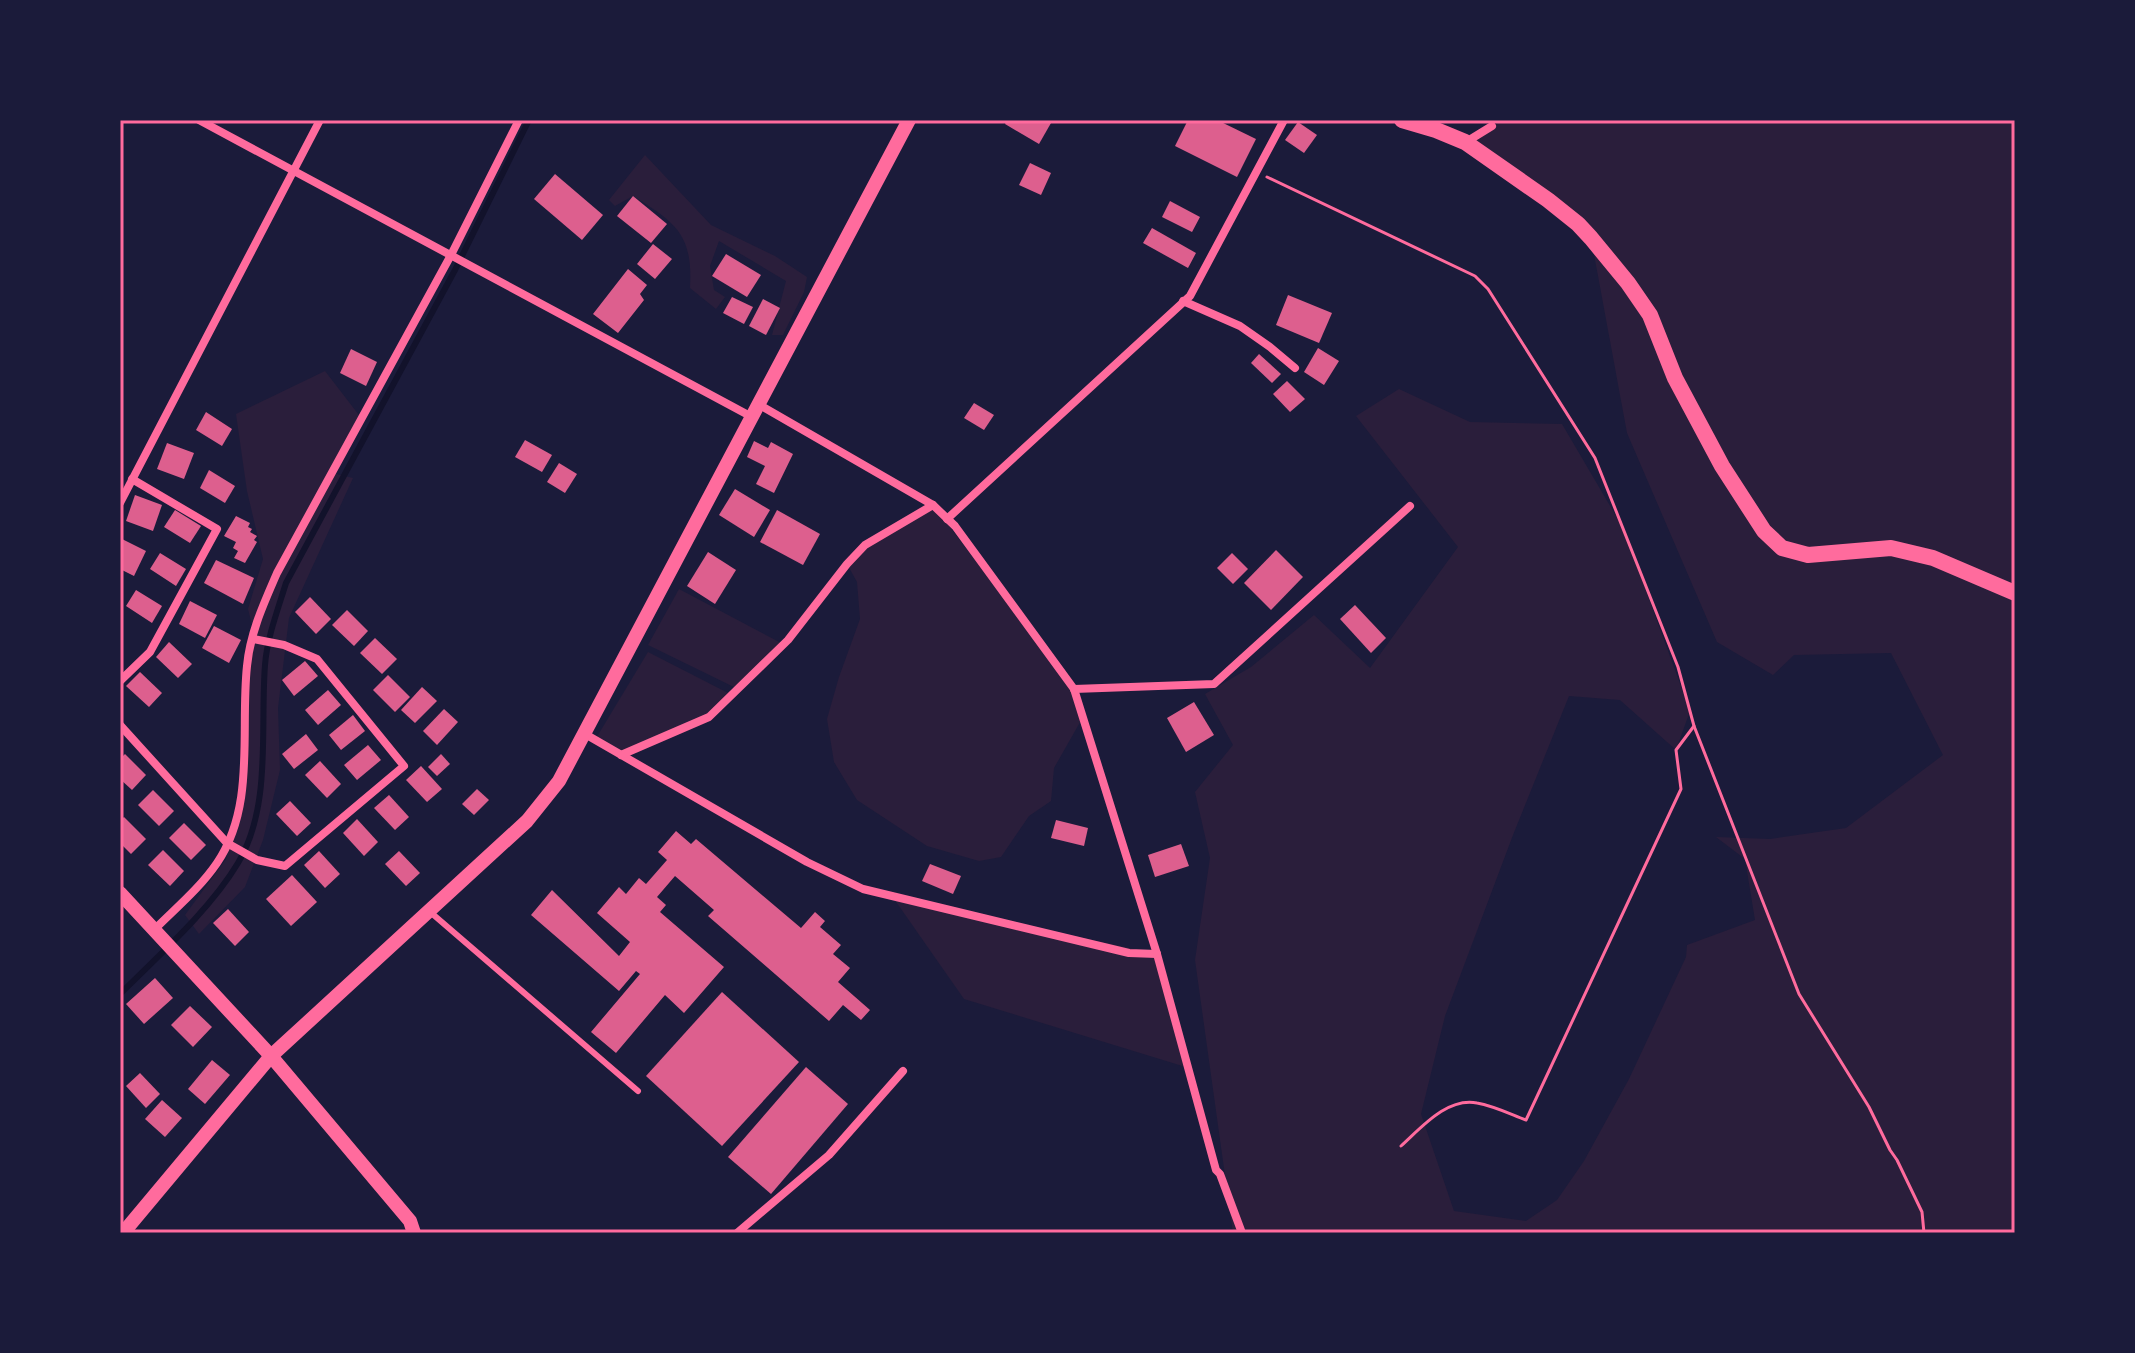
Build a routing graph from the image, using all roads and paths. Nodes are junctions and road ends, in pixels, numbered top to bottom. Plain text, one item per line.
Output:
1 (199, 120) edge
2 (320, 120) edge
3 (519, 120) edge
4 (909, 120) edge
5 (1284, 120) edge
6 (1402, 120) edge
7 (1492, 126) dead end
8 (1465, 142) junction
9 (293, 169) junction
10 (1256, 172) junction
11 (451, 255) junction
12 (1183, 301) junction
13 (1295, 368) dead end
14 (755, 411) junction
15 (132, 479) junction
16 (120, 503) edge
17 (933, 505) junction
18 (1410, 506) dead end
19 (947, 519) junction
20 (2015, 593) edge
21 (253, 639) junction
22 (120, 681) edge
23 (1074, 689) junction
24 (120, 725) edge
25 (1694, 726) junction
26 (585, 734) junction
27 (621, 755) junction
28 (227, 843) junction
29 (120, 893) edge
30 (429, 911) junction
31 (154, 930) junction
32 (1157, 954) junction
33 (271, 1056) junction
34 (903, 1071) dead end
35 (638, 1091) dead end
36 (1401, 1146) dead end
37 (123, 1233) edge
38 (414, 1233) edge
39 (737, 1233) edge
40 (1242, 1233) edge
41 (1924, 1233) edge

1 - 9 street
2 - 9 street
3 - 11 street
4 - 14 street
5 - 10 street
6 - 8 main road
7 - 8 street
8 - 20 main road
9 - 11 street
9 - 15 street
10 - 12 street
10 - 25 path
11 - 14 street
11 - 21 street
12 - 13 street
12 - 19 street
14 - 17 street
14 - 26 street
15 - 16 street
15 - 22 street
17 - 19 street
17 - 27 street
18 - 23 street
19 - 23 street
21 - 28 street
21 - 28 street
23 - 32 street
24 - 28 street
25 - 36 path
25 - 41 path
26 - 27 street
26 - 30 street
27 - 32 street
28 - 31 street
29 - 31 street
30 - 33 street
30 - 35 lane
31 - 33 street
32 - 40 street
33 - 37 street
33 - 38 street
34 - 39 street

